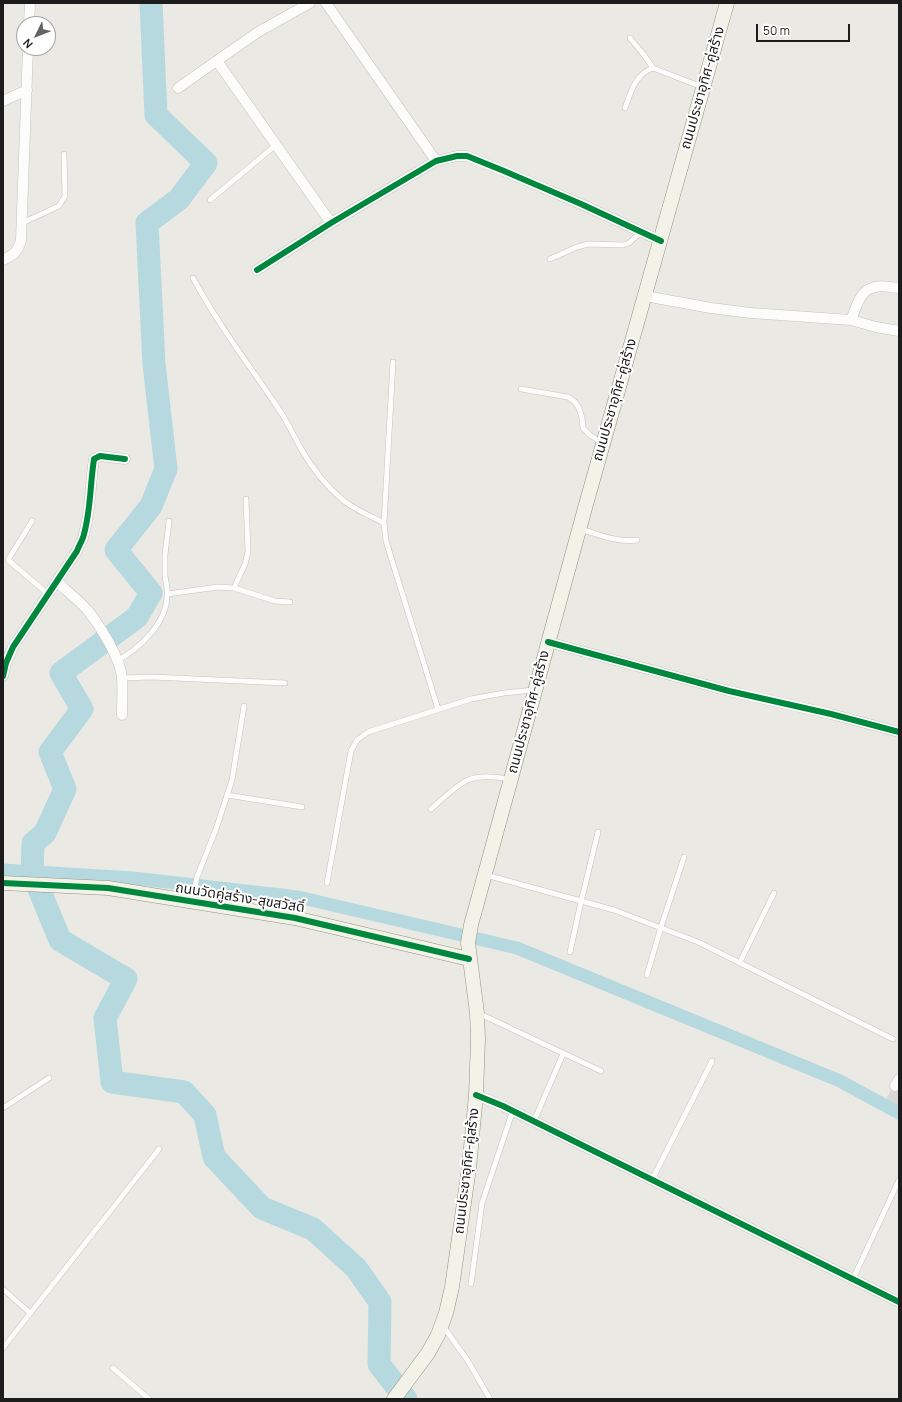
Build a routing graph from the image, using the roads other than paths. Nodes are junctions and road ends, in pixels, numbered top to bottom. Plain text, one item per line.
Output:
1 (30, 3) edge
2 (310, 3) edge
3 (326, 3) edge
4 (727, 3) edge
5 (29, 16) edge
6 (630, 38) dead end
7 (28, 56) edge
8 (216, 61) junction
9 (653, 68) junction
10 (178, 88) dead end
11 (703, 88) junction
12 (26, 90) junction
13 (3, 101) edge
14 (624, 108) dead end
15 (276, 145) junction
16 (64, 154) dead end
17 (436, 161) junction
18 (210, 200) dead end
19 (22, 223) junction
20 (331, 223) junction
21 (641, 232) junction
22 (661, 241) junction
23 (550, 259) dead end
24 (3, 260) edge
25 (257, 270) dead end
26 (193, 278) dead end
27 (897, 288) dead end
28 (645, 296) junction
29 (852, 320) junction
30 (899, 331) edge
31 (393, 362) dead end
32 (521, 390) dead end
33 (603, 444) junction
34 (125, 460) dead end
35 (246, 499) dead end
36 (32, 521) dead end
37 (169, 521) dead end
38 (384, 523) junction
39 (579, 528) junction
40 (637, 540) dead end
41 (57, 582) junction
42 (234, 588) junction
43 (48, 594) junction
44 (168, 594) junction
45 (290, 602) dead end
46 (548, 642) junction
47 (117, 661) junction
48 (5, 663) edge
49 (3, 676) edge
50 (122, 678) junction
51 (285, 683) dead end
52 (535, 690) junction
53 (244, 706) dead end
54 (438, 709) junction
55 (122, 715) dead end
56 (899, 732) edge
57 (510, 779) junction
58 (227, 795) junction
59 (302, 807) dead end
60 (431, 809) dead end
61 (598, 832) dead end
62 (684, 858) dead end
63 (486, 875) junction
64 (3, 883) edge
65 (327, 883) dead end
66 (774, 893) dead end
67 (193, 896) junction
68 (581, 902) junction
69 (661, 927) junction
70 (570, 952) dead end
71 (469, 959) junction
72 (740, 962) junction
73 (647, 975) dead end
74 (477, 1013) junction
75 (893, 1040) dead end
76 (563, 1054) junction
77 (712, 1061) dead end
78 (601, 1071) dead end
79 (49, 1078) dead end
80 (476, 1095) junction
81 (3, 1108) edge
82 (512, 1110) junction
83 (534, 1121) junction
84 (159, 1149) dead end
85 (652, 1180) junction
86 (899, 1180) edge
87 (853, 1279) junction
88 (471, 1284) dead end
89 (3, 1289) edge
90 (899, 1302) edge
91 (30, 1313) junction
92 (442, 1325) junction
93 (3, 1348) edge
94 (113, 1368) dead end
95 (149, 1399) edge
96 (394, 1399) edge
97 (490, 1399) edge

1 - 5 street
2 - 8 street
3 - 17 street
4 - 11 main road, ถนนประชาอุทิศ-คู่สร้าง
6 - 9 lane
7 - 12 street
8 - 10 street
8 - 15 street
9 - 11 lane
9 - 14 lane
11 - 22 main road, ถนนประชาอุทิศ-คู่สร้าง
12 - 13 street
12 - 19 street
15 - 18 lane
15 - 20 street
16 - 19 lane
17 - 20 street
17 - 21 street
19 - 24 street
20 - 25 street
21 - 22 street
21 - 23 lane
22 - 28 main road, ถนนประชาอุทิศ-คู่สร้าง
26 - 38 lane
27 - 29 street
28 - 29 street
28 - 33 main road, ถนนประชาอุทิศ-คู่สร้าง
29 - 30 street
31 - 38 lane
32 - 33 lane
33 - 39 main road, ถนนประชาอุทิศ-คู่สร้าง
34 - 41 street
35 - 42 lane
36 - 43 lane
37 - 44 lane
38 - 54 lane
39 - 40 lane
39 - 46 main road, ถนนประชาอุทิศ-คู่สร้าง
41 - 43 street
41 - 47 street
42 - 44 lane
42 - 45 lane
43 - 48 street
44 - 47 lane
46 - 52 main road, ถนนประชาอุทิศ-คู่สร้าง
46 - 56 street
47 - 50 street
48 - 49 street
50 - 51 lane
50 - 55 street
52 - 54 lane
52 - 57 main road, ถนนประชาอุทิศ-คู่สร้าง
53 - 58 lane
54 - 65 lane
57 - 60 lane
57 - 63 main road, ถนนประชาอุทิศ-คู่สร้าง
58 - 59 lane
58 - 67 lane
61 - 68 lane
62 - 69 lane
63 - 68 lane
63 - 71 main road, ถนนประชาอุทิศ-คู่สร้าง
64 - 67 main road, ถนนวัดคู่สร้าง-สุขสวัสดิ์
66 - 72 lane
67 - 71 main road, ถนนวัดคู่สร้าง-สุขสวัสดิ์
68 - 69 lane
68 - 70 lane
69 - 72 lane
69 - 73 lane
71 - 74 main road, ถนนประชาอุทิศ-คู่สร้าง
72 - 75 lane
74 - 76 lane
74 - 80 main road, ถนนประชาอุทิศ-คู่สร้าง
76 - 78 lane
76 - 83 lane
77 - 85 lane
79 - 81 lane
80 - 82 street
80 - 92 main road, ถนนประชาอุทิศ-คู่สร้าง
82 - 83 street
82 - 88 lane
83 - 85 street
84 - 91 lane
85 - 87 street
86 - 87 lane
87 - 90 street
89 - 91 lane
91 - 93 lane
92 - 96 main road, ถนนประชาอุทิศ-คู่สร้าง
92 - 97 lane
94 - 95 lane

